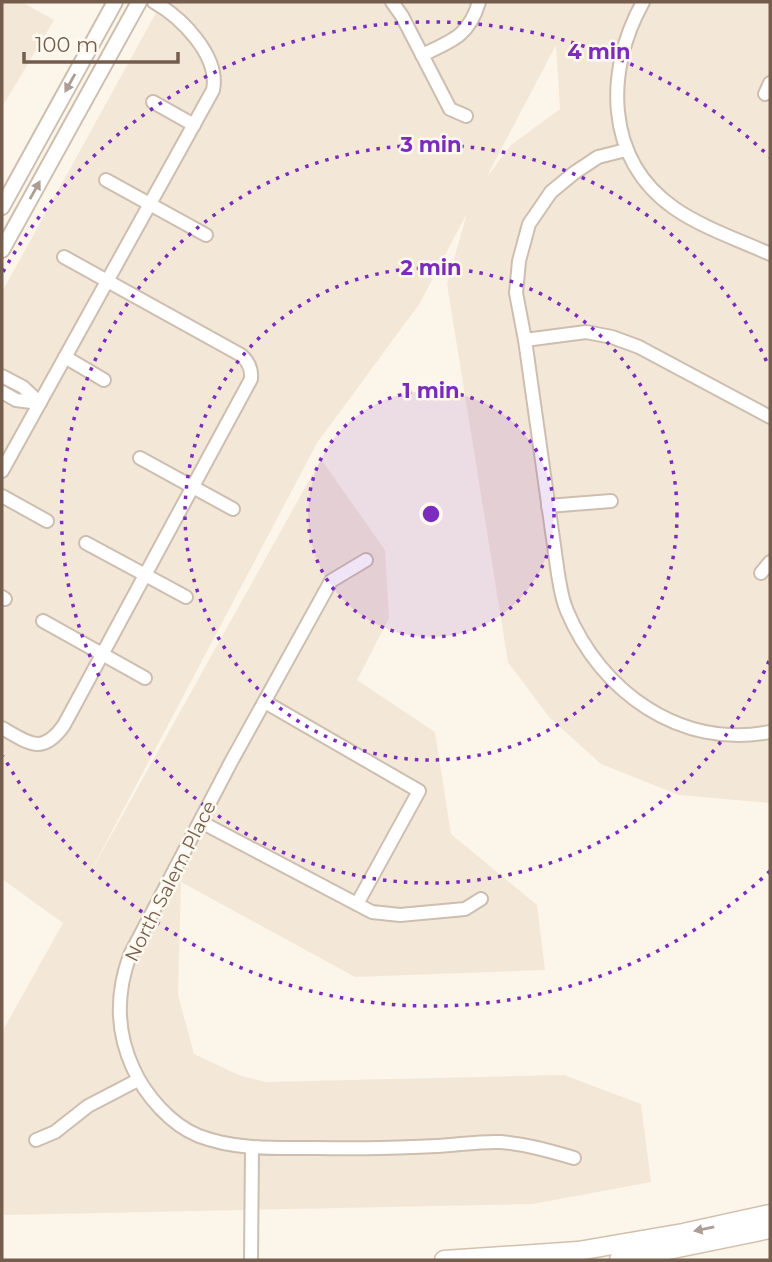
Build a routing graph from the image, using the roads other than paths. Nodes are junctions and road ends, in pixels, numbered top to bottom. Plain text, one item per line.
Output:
1 (115, 2) edge
2 (139, 2) edge
3 (154, 2) edge
4 (392, 2) edge
5 (479, 2) edge
6 (643, 2) edge
7 (422, 55) junction
8 (153, 102) dead end
9 (466, 116) dead end
10 (194, 125) junction
11 (626, 150) junction
12 (106, 180) dead end
13 (150, 205) junction
14 (2, 206) edge
15 (206, 235) dead end
16 (2, 250) edge
17 (770, 254) edge
18 (64, 257) dead end
19 (107, 282) junction
20 (525, 340) junction
21 (65, 357) junction
22 (2, 376) edge
23 (104, 380) dead end
24 (2, 391) edge
25 (40, 403) junction
26 (770, 417) edge
27 (140, 458) dead end
28 (2, 471) edge
29 (193, 487) junction
30 (2, 496) edge
31 (611, 501) dead end
32 (548, 506) junction
33 (233, 509) dead end
34 (47, 521) dead end
35 (86, 543) dead end
36 (366, 560) dead end
37 (770, 562) edge
38 (761, 573) dead end
39 (144, 574) junction
40 (186, 597) dead end
41 (43, 621) dead end
42 (102, 653) junction
43 (145, 678) dead end
44 (265, 702) junction
45 (2, 728) edge
46 (770, 732) edge
47 (201, 822) junction
48 (481, 899) dead end
49 (357, 904) junction
50 (138, 1080) junction
51 (36, 1140) dead end
52 (252, 1148) junction
53 (574, 1158) dead end
54 (770, 1214) edge
55 (770, 1229) edge
56 (251, 1260) edge
57 (444, 1260) edge
58 (619, 1260) edge

1 -> 14 street
16 -> 2 street
3 - 10 street
4 - 7 street
5 - 7 street
6 - 11 street
7 - 9 street
8 - 10 street
10 - 13 street
11 - 17 street
11 - 20 street
12 - 13 street
13 - 15 street
13 - 19 street
18 - 19 street
19 - 21 street
19 - 29 street
20 - 26 street
20 - 32 street
21 - 23 street
21 - 25 street
22 - 25 street
24 - 25 street
25 - 28 street
27 - 29 street
29 - 33 street
29 - 39 street
30 - 34 street
31 - 32 street
32 - 46 street
35 - 39 street
36 - 44 street, North Salem Place
37 - 38 street
39 - 40 street
39 - 42 street
41 - 42 street
42 - 43 street
42 - 45 street
44 - 47 street, North Salem Place
44 - 49 street
47 - 49 street
47 - 50 street, North Salem Place
48 - 49 street
50 - 51 street
50 - 52 street, North Salem Place
52 - 53 street, North Salem Place
52 - 56 street
54 -> 57 main road
55 - 58 main road

